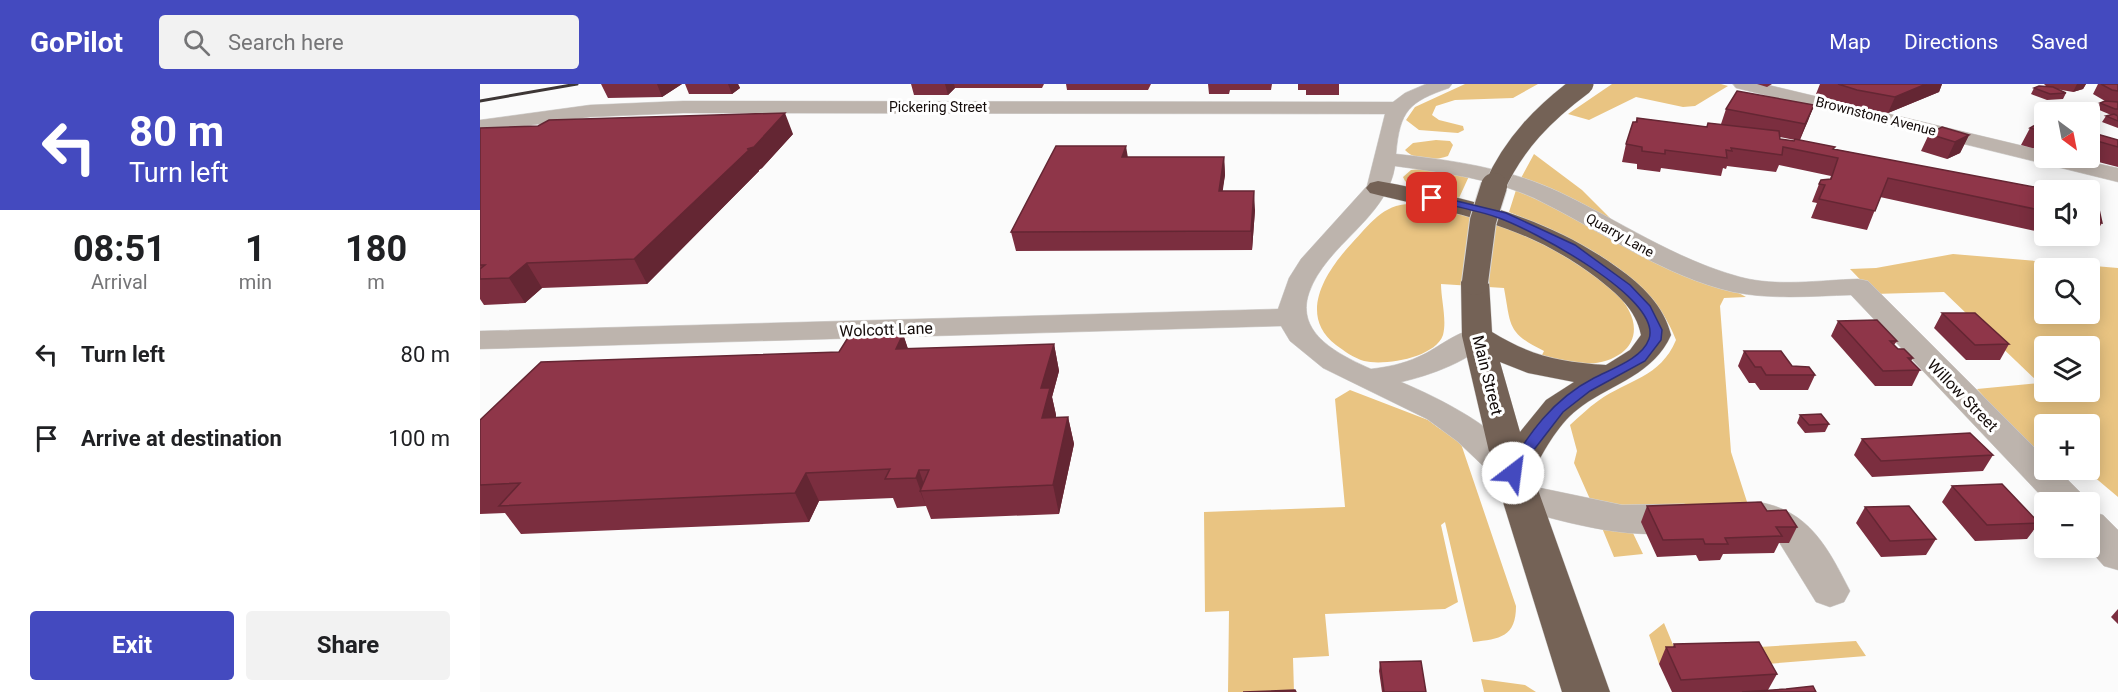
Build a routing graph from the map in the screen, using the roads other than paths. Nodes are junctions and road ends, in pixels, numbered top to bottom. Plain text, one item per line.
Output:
1 (1443, 84) edge
2 (1583, 84) edge
3 (1742, 84) edge
4 (1397, 108) junction
5 (480, 126) edge
6 (2034, 154) edge
7 (1386, 159) junction
8 (2090, 168) edge
9 (2118, 175) edge
10 (1378, 188) junction
11 (1858, 287) joint
12 (1291, 317) junction
13 (1477, 336) junction
14 (480, 340) edge
15 (1608, 375) junction
16 (1368, 379) junction
17 (1517, 485) junction
18 (2058, 492) edge
19 (2100, 536) edge
20 (2118, 555) edge
21 (1830, 591) dead end
22 (1586, 692) edge

1 - 4 street
2 - 13 highway, Main Street, bridge
3 - 6 street, Brownstone Avenue
4 - 5 street, Pickering Street
4 - 7 street
7 - 10 street
7 - 11 street, Quarry Lane
8 - 9 street, Brownstone Avenue
10 - 12 street
10 - 15 highway
11 - 18 street, Willow Street
12 - 14 street, Wolcott Lane
12 - 16 street
13 - 15 highway
13 - 16 street
13 - 17 highway, Main Street
15 - 17 highway
16 - 17 street
17 - 21 street
17 - 22 highway, Main Street
19 - 20 street

